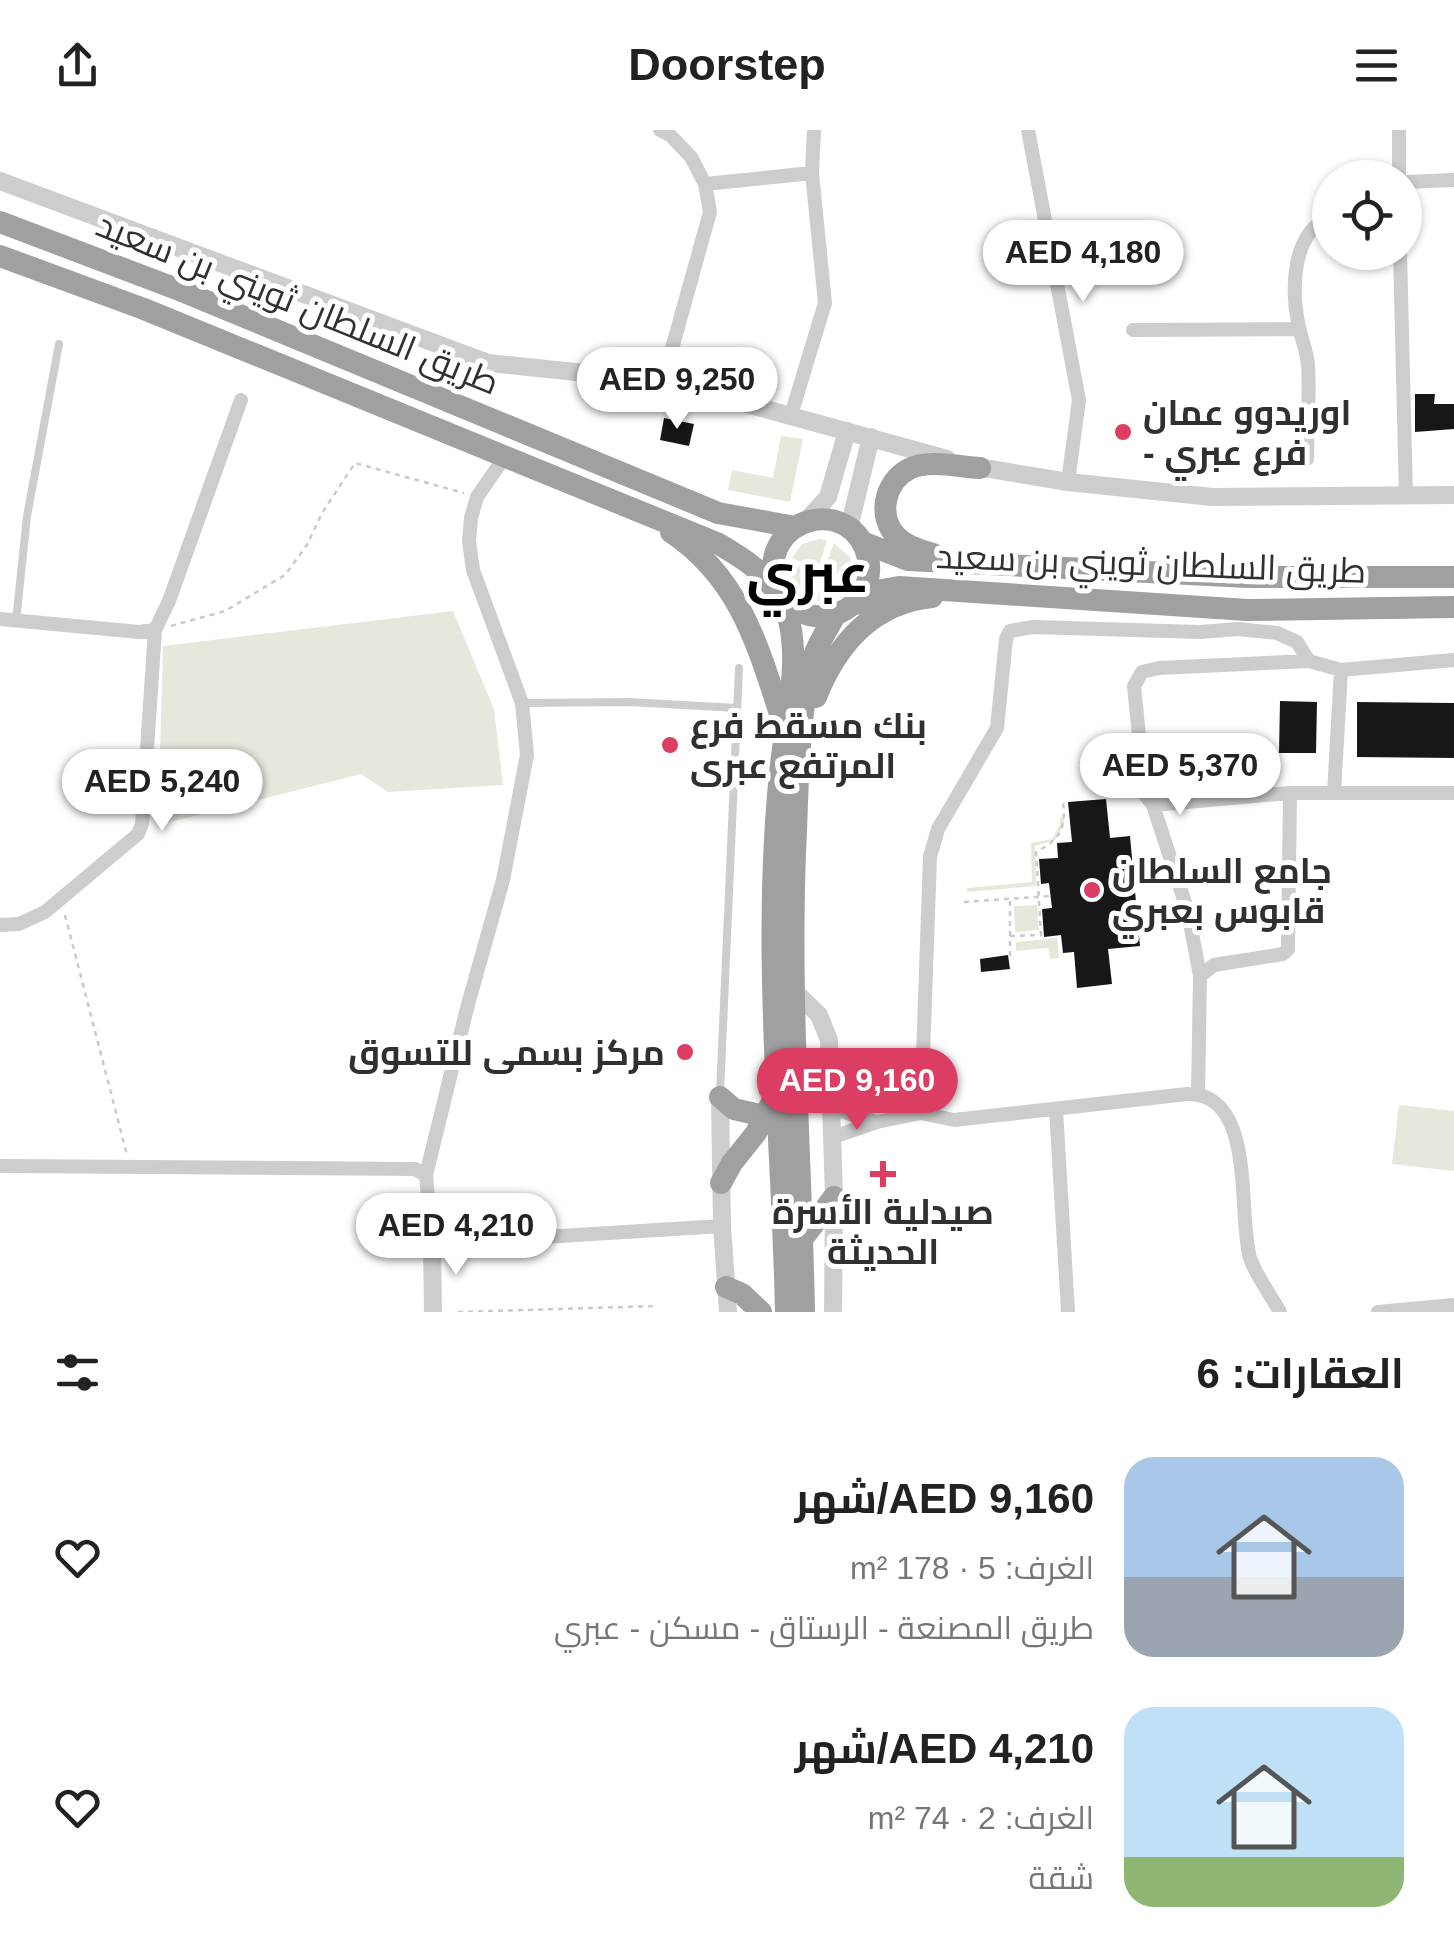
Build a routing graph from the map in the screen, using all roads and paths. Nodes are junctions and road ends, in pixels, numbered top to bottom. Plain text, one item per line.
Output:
1 (660, 130) edge
2 (814, 130) edge
3 (1028, 130) edge
4 (1399, 130) edge
5 (1399, 160) edge
6 (812, 173) junction
7 (1454, 180) edge
8 (0, 181) edge
9 (1422, 181) edge
10 (705, 184) junction
11 (0, 222) edge
12 (1312, 228) edge
13 (0, 256) edge
14 (1400, 270) edge
15 (1299, 329) junction
16 (1133, 330) dead end
17 (59, 344) dead end
18 (663, 381) junction
19 (241, 400) dead end
20 (791, 416) junction
21 (847, 431) junction
22 (870, 437) junction
23 (506, 455) junction
24 (1307, 459) dead end
25 (980, 468) junction
26 (1068, 482) junction
27 (1454, 495) edge
28 (1406, 496) junction
29 (478, 497) junction
30 (615, 502) junction
31 (800, 524) junction
32 (855, 535) junction
33 (966, 564) junction
34 (1454, 576) edge
35 (777, 591) junction
36 (1002, 594) junction
37 (1454, 607) edge
38 (842, 611) junction
39 (8, 620) edge
40 (155, 630) junction
41 (1309, 660) junction
42 (1454, 660) edge
43 (739, 668) dead end
44 (1341, 670) junction
45 (522, 703) junction
46 (737, 708) junction
47 (794, 732) junction
48 (1290, 792) junction
49 (1334, 793) junction
50 (1454, 794) edge
51 (1063, 801) dead end
52 (1153, 805) junction
53 (1050, 896) dead end
54 (1039, 897) junction
55 (61, 898) junction
56 (1010, 899) junction
57 (964, 902) dead end
58 (0, 925) edge
59 (1010, 936) junction
60 (1010, 956) dead end
61 (1200, 976) junction
62 (792, 990) junction
63 (777, 1093) junction
64 (1198, 1094) junction
65 (720, 1097) junction
66 (832, 1108) junction
67 (1056, 1109) junction
68 (921, 1113) junction
69 (764, 1116) junction
70 (877, 1122) junction
71 (833, 1137) junction
72 (0, 1166) edge
73 (130, 1166) junction
74 (426, 1175) junction
75 (721, 1183) junction
76 (834, 1197) junction
77 (722, 1226) junction
78 (802, 1238) junction
79 (432, 1244) junction
80 (726, 1287) junction
81 (1454, 1304) edge
82 (656, 1306) dead end
83 (433, 1312) edge
84 (458, 1312) edge
85 (728, 1312) edge
86 (760, 1312) edge
87 (786, 1312) edge
88 (804, 1312) edge
89 (833, 1312) edge
90 (1068, 1312) edge
91 (1280, 1312) edge
92 (1378, 1312) edge

1 - 10 street
2 - 6 street
3 - 26 street
4 - 5 street
6 - 10 street
6 - 20 street
7 - 9 street
8 - 18 street
10 - 18 street
11 - 31 highway, طريق السلطان ثويني بن سعيد
12 - 15 street
13 - 23 highway, طريق السلطان ثويني بن سعيد
14 - 28 street
15 - 16 street
15 - 24 street
17 - 39 lane
18 - 20 street
19 - 40 street
20 - 21 street
21 - 22 street
21 - 31 street
22 - 25 street
22 - 32 street
23 - 29 street
23 - 30 highway, طريق السلطان ثويني بن سعيد
25 - 26 street
25 - 33 highway
26 - 28 street
27 - 28 street
29 - 40 path
29 - 45 street
30 - 35 highway, طريق السلطان ثويني بن سعيد
30 - 47 highway
31 - 32 highway
31 - 35 highway
32 - 33 highway, طريق السلطان ثويني بن سعيد
32 - 38 highway
33 - 34 highway, طريق السلطان ثويني بن سعيد
35 - 38 highway
35 - 47 highway
36 - 37 highway, طريق السلطان ثويني بن سعيد
36 - 38 highway, طريق السلطان ثويني بن سعيد
36 - 47 highway
38 - 47 highway
39 - 40 street
40 - 55 street
41 - 44 street
41 - 52 street
41 - 68 street
42 - 44 street
43 - 46 lane
44 - 49 street
45 - 46 lane
45 - 74 street
46 - 65 lane
47 - 62 highway
47 - 63 highway
48 - 49 street
48 - 52 street
48 - 61 street
49 - 50 street
51 - 54 path
52 - 61 street
53 - 54 path
54 - 56 path
54 - 59 path
55 - 58 street
55 - 73 path
56 - 57 path
56 - 59 path
59 - 60 path
61 - 64 street
62 - 66 street
62 - 78 highway
63 - 69 highway
63 - 87 highway
64 - 67 street
64 - 91 street
65 - 69 highway
65 - 75 street
66 - 70 street
66 - 71 street
67 - 68 street
67 - 90 street
68 - 70 street
69 - 75 highway
70 - 71 street
71 - 76 street
72 - 73 street
73 - 74 street
74 - 79 street
75 - 77 street
76 - 78 highway
76 - 89 street
77 - 79 street
77 - 80 street
78 - 88 highway
79 - 83 street
80 - 85 street
80 - 86 highway
81 - 92 street
82 - 84 path

